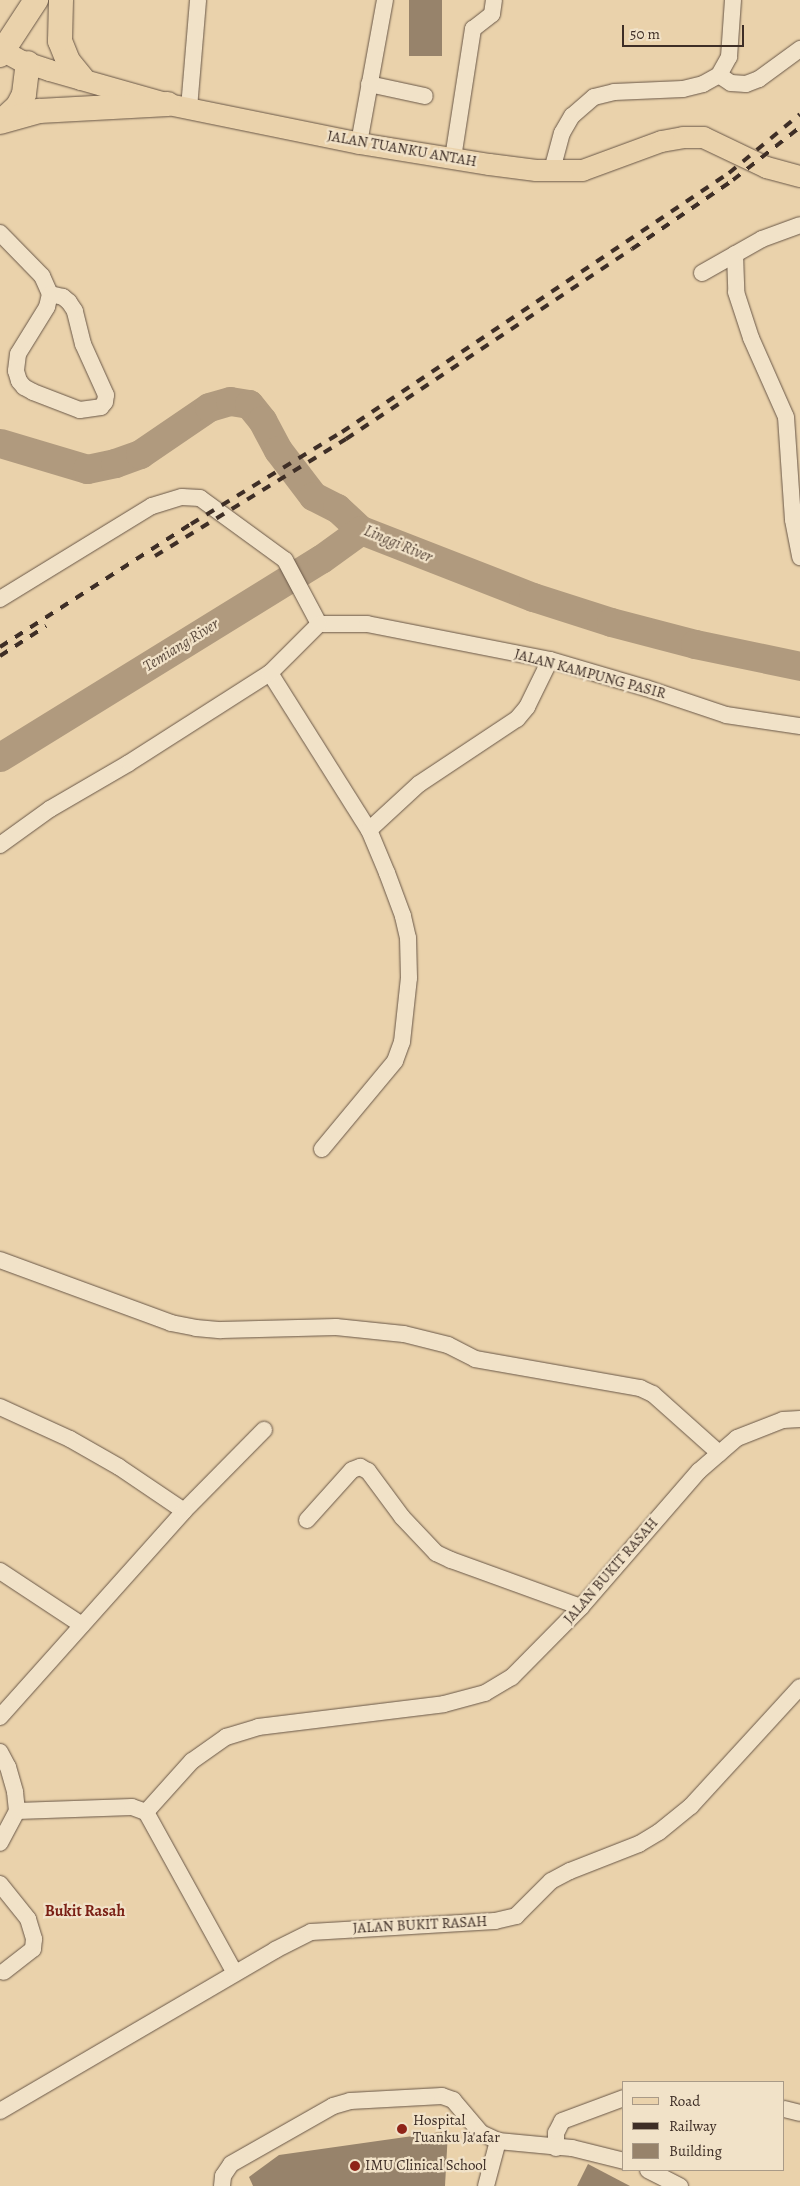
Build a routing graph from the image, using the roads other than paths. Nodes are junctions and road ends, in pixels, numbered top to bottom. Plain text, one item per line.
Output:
1 (36, 0) edge
2 (61, 0) edge
3 (198, 0) edge
4 (385, 0) edge
5 (494, 0) edge
6 (733, 0) edge
7 (800, 49) edge
8 (1, 51) edge
9 (28, 63) junction
10 (719, 75) junction
11 (82, 78) junction
12 (369, 84) junction
13 (425, 96) dead end
14 (179, 106) junction
15 (2, 121) edge
16 (359, 143) junction
17 (453, 158) junction
18 (552, 170) junction
19 (800, 176) edge
20 (800, 225) edge
21 (0, 233) edge
22 (735, 254) junction
23 (702, 273) dead end
24 (50, 294) junction
25 (794, 434) edge
26 (800, 558) edge
27 (0, 599) edge
28 (319, 624) junction
29 (550, 660) junction
30 (270, 674) junction
31 (800, 726) edge
32 (369, 830) junction
33 (0, 845) edge
34 (322, 1149) dead end
35 (0, 1260) edge
36 (0, 1407) edge
37 (800, 1419) edge
38 (264, 1430) dead end
39 (719, 1453) junction
40 (184, 1511) junction
41 (307, 1520) dead end
42 (0, 1571) edge
43 (581, 1607) junction
44 (82, 1626) junction
45 (800, 1687) edge
46 (0, 1717) edge
47 (0, 1752) edge
48 (17, 1811) junction
49 (146, 1812) junction
50 (0, 1843) edge
51 (0, 1884) edge
52 (4, 1972) dead end
53 (235, 1973) junction
54 (622, 2099) edge
55 (785, 2109) edge
56 (0, 2111) edge
57 (800, 2114) edge
58 (498, 2141) junction
59 (556, 2148) junction
60 (622, 2160) edge
61 (650, 2171) edge
62 (222, 2186) edge
63 (486, 2186) edge
64 (680, 2186) edge

1 - 8 highway, JALAN TUANKU ANTAH
2 - 11 highway
3 - 14 street
4 - 12 street
5 - 17 street
6 - 10 street
7 - 10 street
8 - 9 main road, JALAN TUANKU ANTAH
9 - 11 main road, JALAN TUANKU ANTAH
9 - 15 highway
10 - 18 street
11 - 14 main road, JALAN TUANKU ANTAH
12 - 13 street
12 - 16 street
14 - 15 highway
14 - 16 main road, JALAN TUANKU ANTAH
16 - 17 main road, JALAN TUANKU ANTAH
17 - 18 main road, JALAN TUANKU ANTAH
18 - 19 main road, JALAN TUANKU ANTAH
20 - 22 street
21 - 24 street
22 - 23 street
22 - 25 street
24 - 24 street
25 - 26 street
27 - 28 street
28 - 29 street, JALAN KAMPUNG PASIR
28 - 30 street
29 - 31 street, JALAN KAMPUNG PASIR
29 - 32 street
30 - 32 street
30 - 33 street
32 - 34 street
35 - 39 street
36 - 40 street
37 - 39 street, JALAN BUKIT RASAH
38 - 40 street
39 - 43 street, JALAN BUKIT RASAH
40 - 44 street
41 - 43 street
42 - 44 street
43 - 49 street, JALAN BUKIT RASAH
44 - 46 street
45 - 53 street, JALAN BUKIT RASAH
47 - 48 street
48 - 49 street
48 - 50 street
49 - 53 street
51 - 52 street
53 - 56 street, JALAN BUKIT RASAH
54 - 59 street
55 - 57 street
58 - 59 street
58 - 62 street
58 - 63 street
59 - 60 street
61 - 64 street

